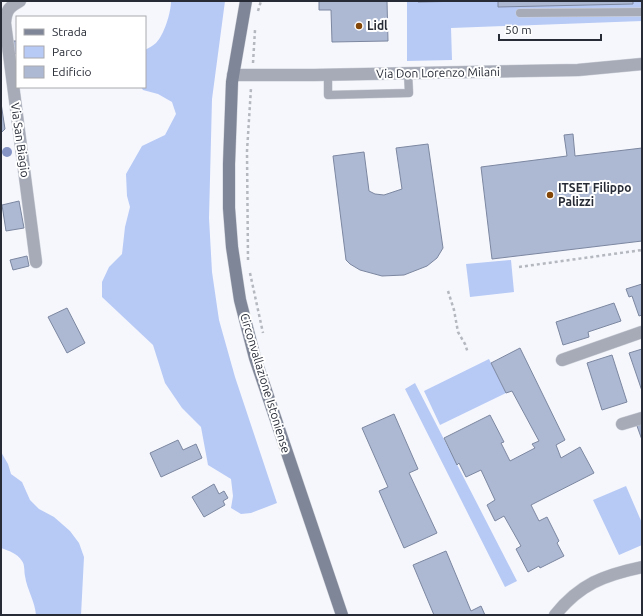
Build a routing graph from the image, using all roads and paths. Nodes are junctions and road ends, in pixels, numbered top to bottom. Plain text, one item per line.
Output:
1 (20, 1) edge
2 (246, 1) edge
3 (261, 1) edge
4 (642, 12) edge
5 (258, 13) dead end
6 (520, 13) dead end
7 (255, 26) dead end
8 (642, 64) edge
9 (408, 73) junction
10 (233, 75) junction
11 (252, 75) junction
12 (328, 75) junction
13 (642, 250) edge
14 (36, 262) dead end
15 (248, 263) dead end
16 (519, 267) dead end
17 (250, 270) dead end
18 (448, 292) dead end
19 (642, 332) edge
20 (264, 338) dead end
21 (468, 353) dead end
22 (562, 360) dead end
23 (642, 418) edge
24 (622, 424) dead end
25 (642, 567) edge
26 (342, 615) edge
27 (555, 615) edge

1 - 14 street, Via San Biagio
2 - 10 main road, Circonvallazione Istoniense
3 - 5 path
4 - 6 lane
7 - 11 path
8 - 9 street, Via Don Lorenzo Milani
9 - 12 street, Via Don Lorenzo Milani
9 - 12 lane
10 - 11 street, Via Don Lorenzo Milani
10 - 26 main road, Circonvallazione Istoniense
11 - 12 street, Via Don Lorenzo Milani
11 - 15 path
13 - 16 path
17 - 20 path
18 - 21 path
19 - 22 street
23 - 24 street
25 - 27 street

